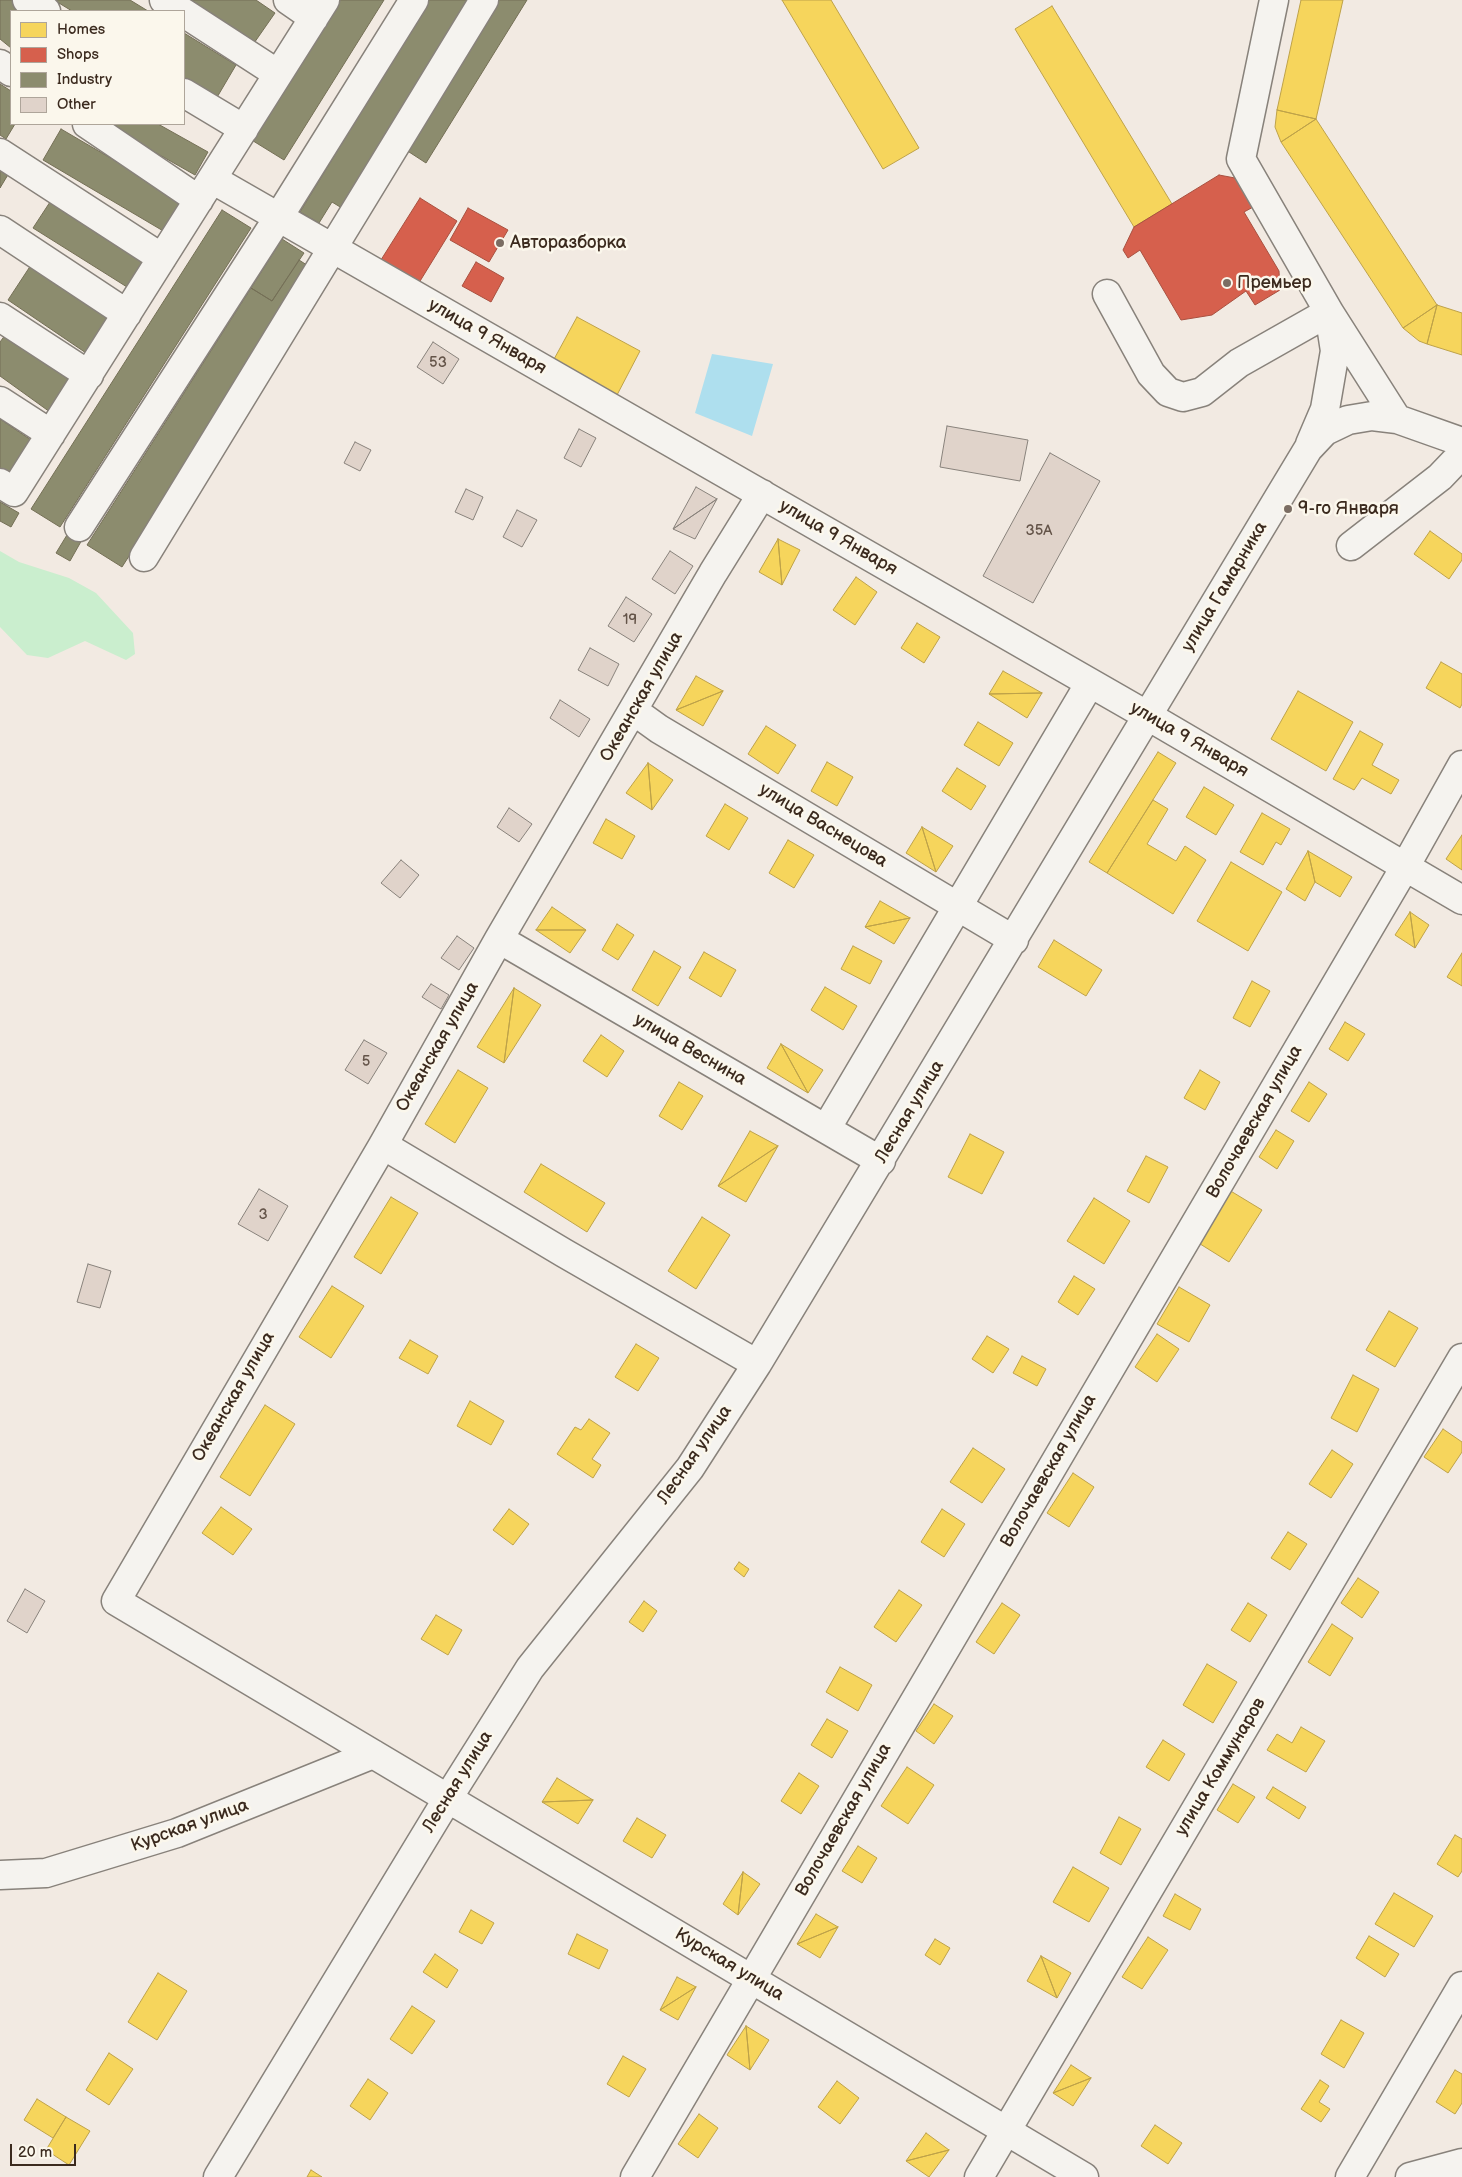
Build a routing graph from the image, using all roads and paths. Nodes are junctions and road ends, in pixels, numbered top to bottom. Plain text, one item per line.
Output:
1 (27, 0) edge
2 (164, 0) edge
3 (288, 0) edge
4 (414, 0) edge
5 (484, 0) edge
6 (1274, 0) edge
7 (319, 9) edge
8 (44, 10) edge
9 (179, 10) edge
10 (185, 14) edge
11 (278, 74) junction
12 (185, 95) edge
13 (89, 125) edge
14 (244, 129) junction
15 (0, 153) edge
16 (205, 190) junction
17 (278, 218) junction
18 (0, 230) edge
19 (332, 248) junction
20 (162, 258) junction
21 (1107, 294) dead end
22 (1329, 312) junction
23 (127, 314) junction
24 (0, 317) edge
25 (88, 374) junction
26 (0, 402) edge
27 (1397, 419) junction
28 (51, 434) junction
29 (1462, 442) edge
30 (1308, 449) junction
31 (1462, 454) edge
32 (0, 483) edge
33 (762, 494) junction
34 (79, 527) dead end
35 (1351, 546) dead end
36 (144, 557) dead end
37 (1090, 683) junction
38 (634, 711) junction
39 (1148, 716) junction
40 (1462, 764) edge
41 (1405, 867) junction
42 (1462, 900) edge
43 (957, 906) junction
44 (500, 939) junction
45 (1014, 940) junction
46 (826, 1129) junction
47 (383, 1144) junction
48 (881, 1161) junction
49 (1462, 1358) edge
50 (757, 1364) junction
51 (116, 1601) joint
52 (373, 1754) junction
53 (448, 1798) junction
54 (0, 1875) edge
55 (751, 1979) junction
56 (1462, 1986) edge
57 (1006, 2131) junction
58 (1462, 2163) edge
59 (218, 2177) edge
60 (635, 2177) edge
61 (979, 2177) edge
62 (1084, 2177) edge
63 (1350, 2177) edge
64 (1410, 2177) edge

1 - 8 street
2 - 9 street
3 - 7 street
4 - 17 street
5 - 19 street
6 - 22 street
7 - 11 street
10 - 11 street
11 - 14 street
12 - 14 street
13 - 16 street, улица 9 Января
14 - 16 street
15 - 20 street
16 - 17 street, улица 9 Января
16 - 20 street
17 - 19 street, улица 9 Января
17 - 34 street
18 - 23 street
19 - 33 street, улица 9 Января
19 - 36 street
20 - 23 street
21 - 22 street
22 - 27 street
22 - 30 street
23 - 25 street
24 - 25 street
25 - 28 street
26 - 28 street
27 - 29 street, улица Гамарника
27 - 30 street, улица Гамарника
28 - 32 street
30 - 39 street, улица Гамарника
31 - 35 street
33 - 37 street, улица 9 Января
33 - 38 street, Океанская улица
37 - 39 street, улица 9 Января
37 - 43 street
38 - 43 street, улица Васнецова
38 - 44 street, Океанская улица
39 - 41 street, улица 9 Января
39 - 45 street, Лесная улица
40 - 41 street, Волочаевская улица
41 - 42 street, улица 9 Января
41 - 55 street, Волочаевская улица
43 - 45 street, улица Васнецова
43 - 46 street
44 - 46 street, улица Веснина
44 - 47 street, Океанская улица
45 - 48 street, Лесная улица
46 - 48 street, улица Веснина
47 - 50 street
47 - 51 street, Океанская улица
48 - 50 street, Лесная улица
49 - 57 street, улица Коммунаров
50 - 53 street, Лесная улица
51 - 52 street, Курская улица
52 - 53 street, Курская улица
52 - 54 street, Курская улица
53 - 55 street, Курская улица
53 - 59 street, Лесная улица
55 - 57 street, Курская улица
55 - 60 street, Волочаевская улица
56 - 63 street
57 - 61 street, улица Коммунаров
57 - 62 street, Курская улица
58 - 64 street

